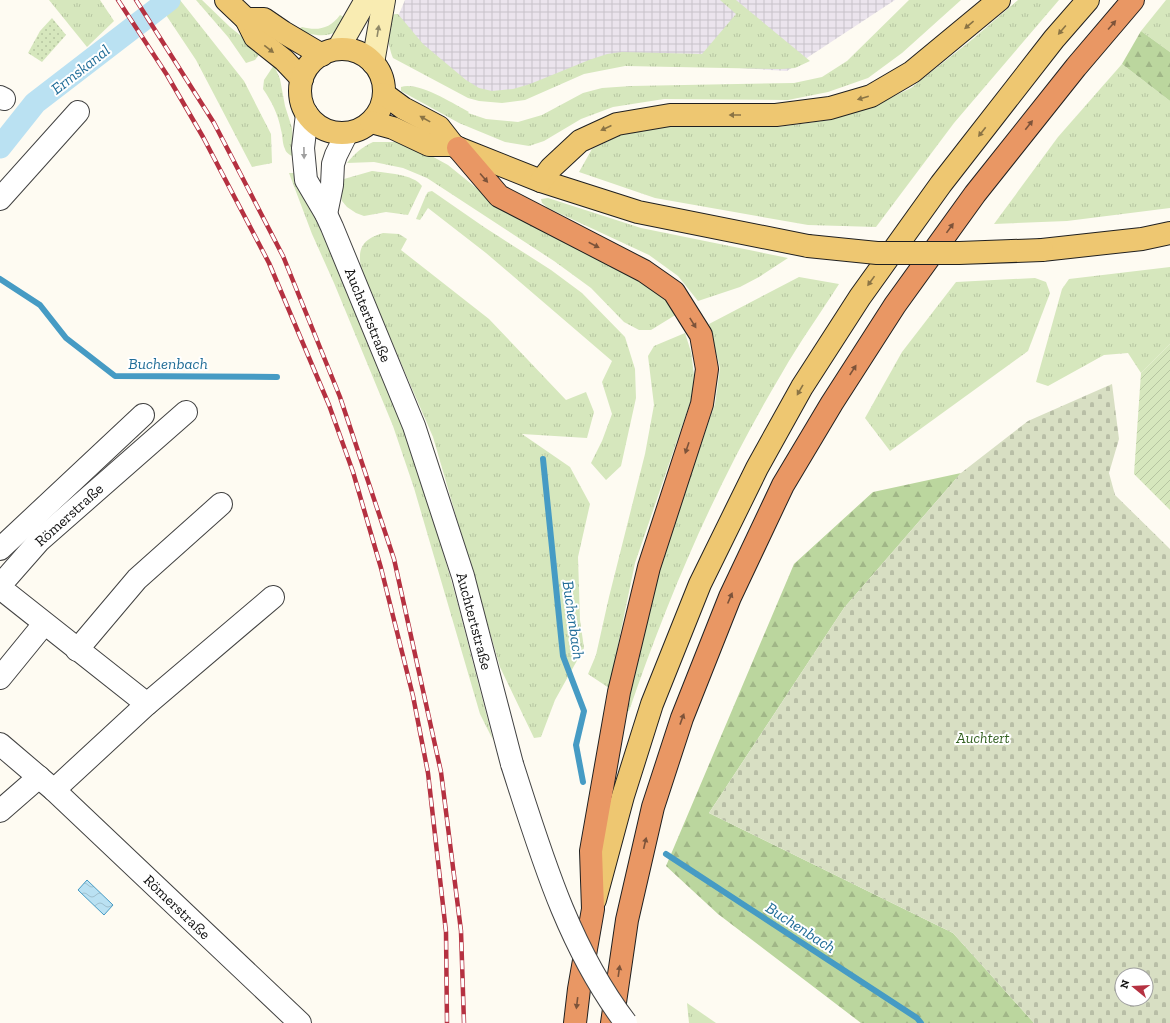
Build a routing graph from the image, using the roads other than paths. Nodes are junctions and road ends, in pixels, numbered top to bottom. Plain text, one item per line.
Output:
1 (226, 0) edge
2 (366, 0) edge
3 (384, 0) edge
4 (999, 0) edge
5 (1088, 0) edge
6 (1133, 0) edge
7 (246, 19) junction
8 (330, 52) junction
9 (373, 63) junction
10 (302, 79) junction
11 (384, 94) junction
12 (78, 112) dead end
13 (307, 114) junction
14 (371, 122) junction
15 (347, 133) junction
16 (455, 147) junction
17 (541, 181) junction
18 (0, 199) edge
19 (326, 214) junction
20 (1170, 233) edge
21 (186, 412) dead end
22 (143, 415) dead end
23 (221, 504) dead end
24 (0, 549) edge
25 (273, 597) dead end
26 (44, 624) junction
27 (77, 650) junction
28 (0, 678) edge
29 (147, 704) junction
30 (0, 744) edge
31 (47, 783) junction
32 (0, 811) edge
33 (593, 909) junction
34 (300, 1023) edge
35 (575, 1023) edge
36 (612, 1023) edge
37 (626, 1023) edge

1 - 7 main road
2 - 8 street
9 -> 3 street
4 -> 17 main road
5 -> 33 main road
36 -> 6 highway
7 - 8 main road
7 -> 10 main road
8 - 9 main road
8 - 10 main road
9 - 11 main road
10 - 13 main road
11 - 14 main road
16 -> 11 main road
12 - 18 street
13 - 15 main road
13 -> 19 street, Auchtertstraße
14 - 15 main road
14 - 16 main road
15 - 19 street
16 - 17 main road
16 -> 33 highway
17 - 20 main road, bridge
19 - 37 street, Auchtertstraße, bridge
21 - 26 street, Römerstraße
22 - 24 street, Römerstraße
23 - 27 street
25 - 29 street
26 - 27 street, Römerstraße
26 - 28 street
27 - 29 street, Römerstraße
29 - 31 street
30 - 31 street, Römerstraße
31 - 32 street
31 - 34 street, Römerstraße
33 -> 35 highway

